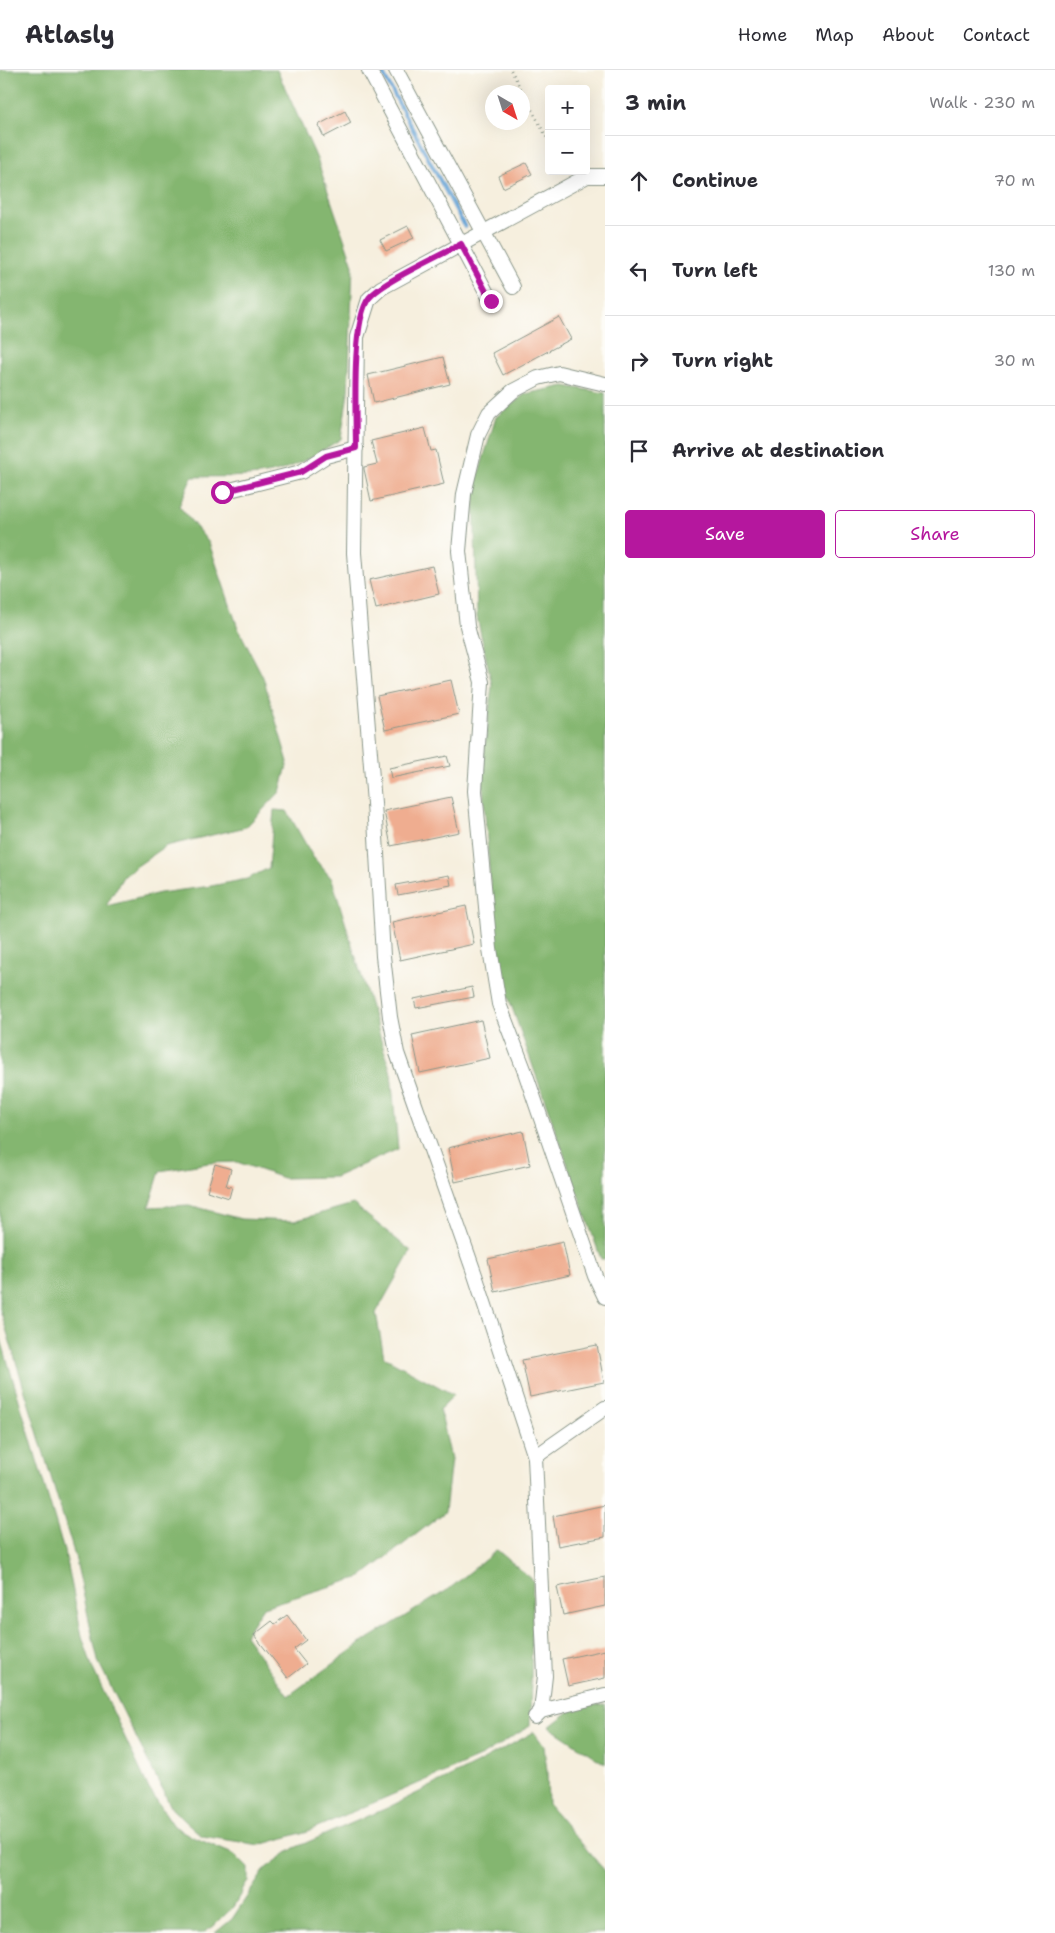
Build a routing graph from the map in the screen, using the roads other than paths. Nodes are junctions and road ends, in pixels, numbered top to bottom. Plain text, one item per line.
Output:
1 (368, 70) edge
2 (396, 70) edge
3 (605, 176) edge
4 (484, 233) junction
5 (461, 244) junction
6 (513, 287) dead end
7 (491, 301) dead end
8 (605, 384) edge
9 (356, 448) junction
10 (222, 492) dead end
11 (605, 1297) edge
12 (605, 1408) edge
13 (535, 1458) junction
14 (605, 1695) edge

1 - 5 street
2 - 4 street
3 - 4 street
4 - 5 street
4 - 6 street
5 - 7 street
5 - 9 street
8 - 11 street
9 - 10 street
9 - 13 street
12 - 13 street
13 - 14 street

